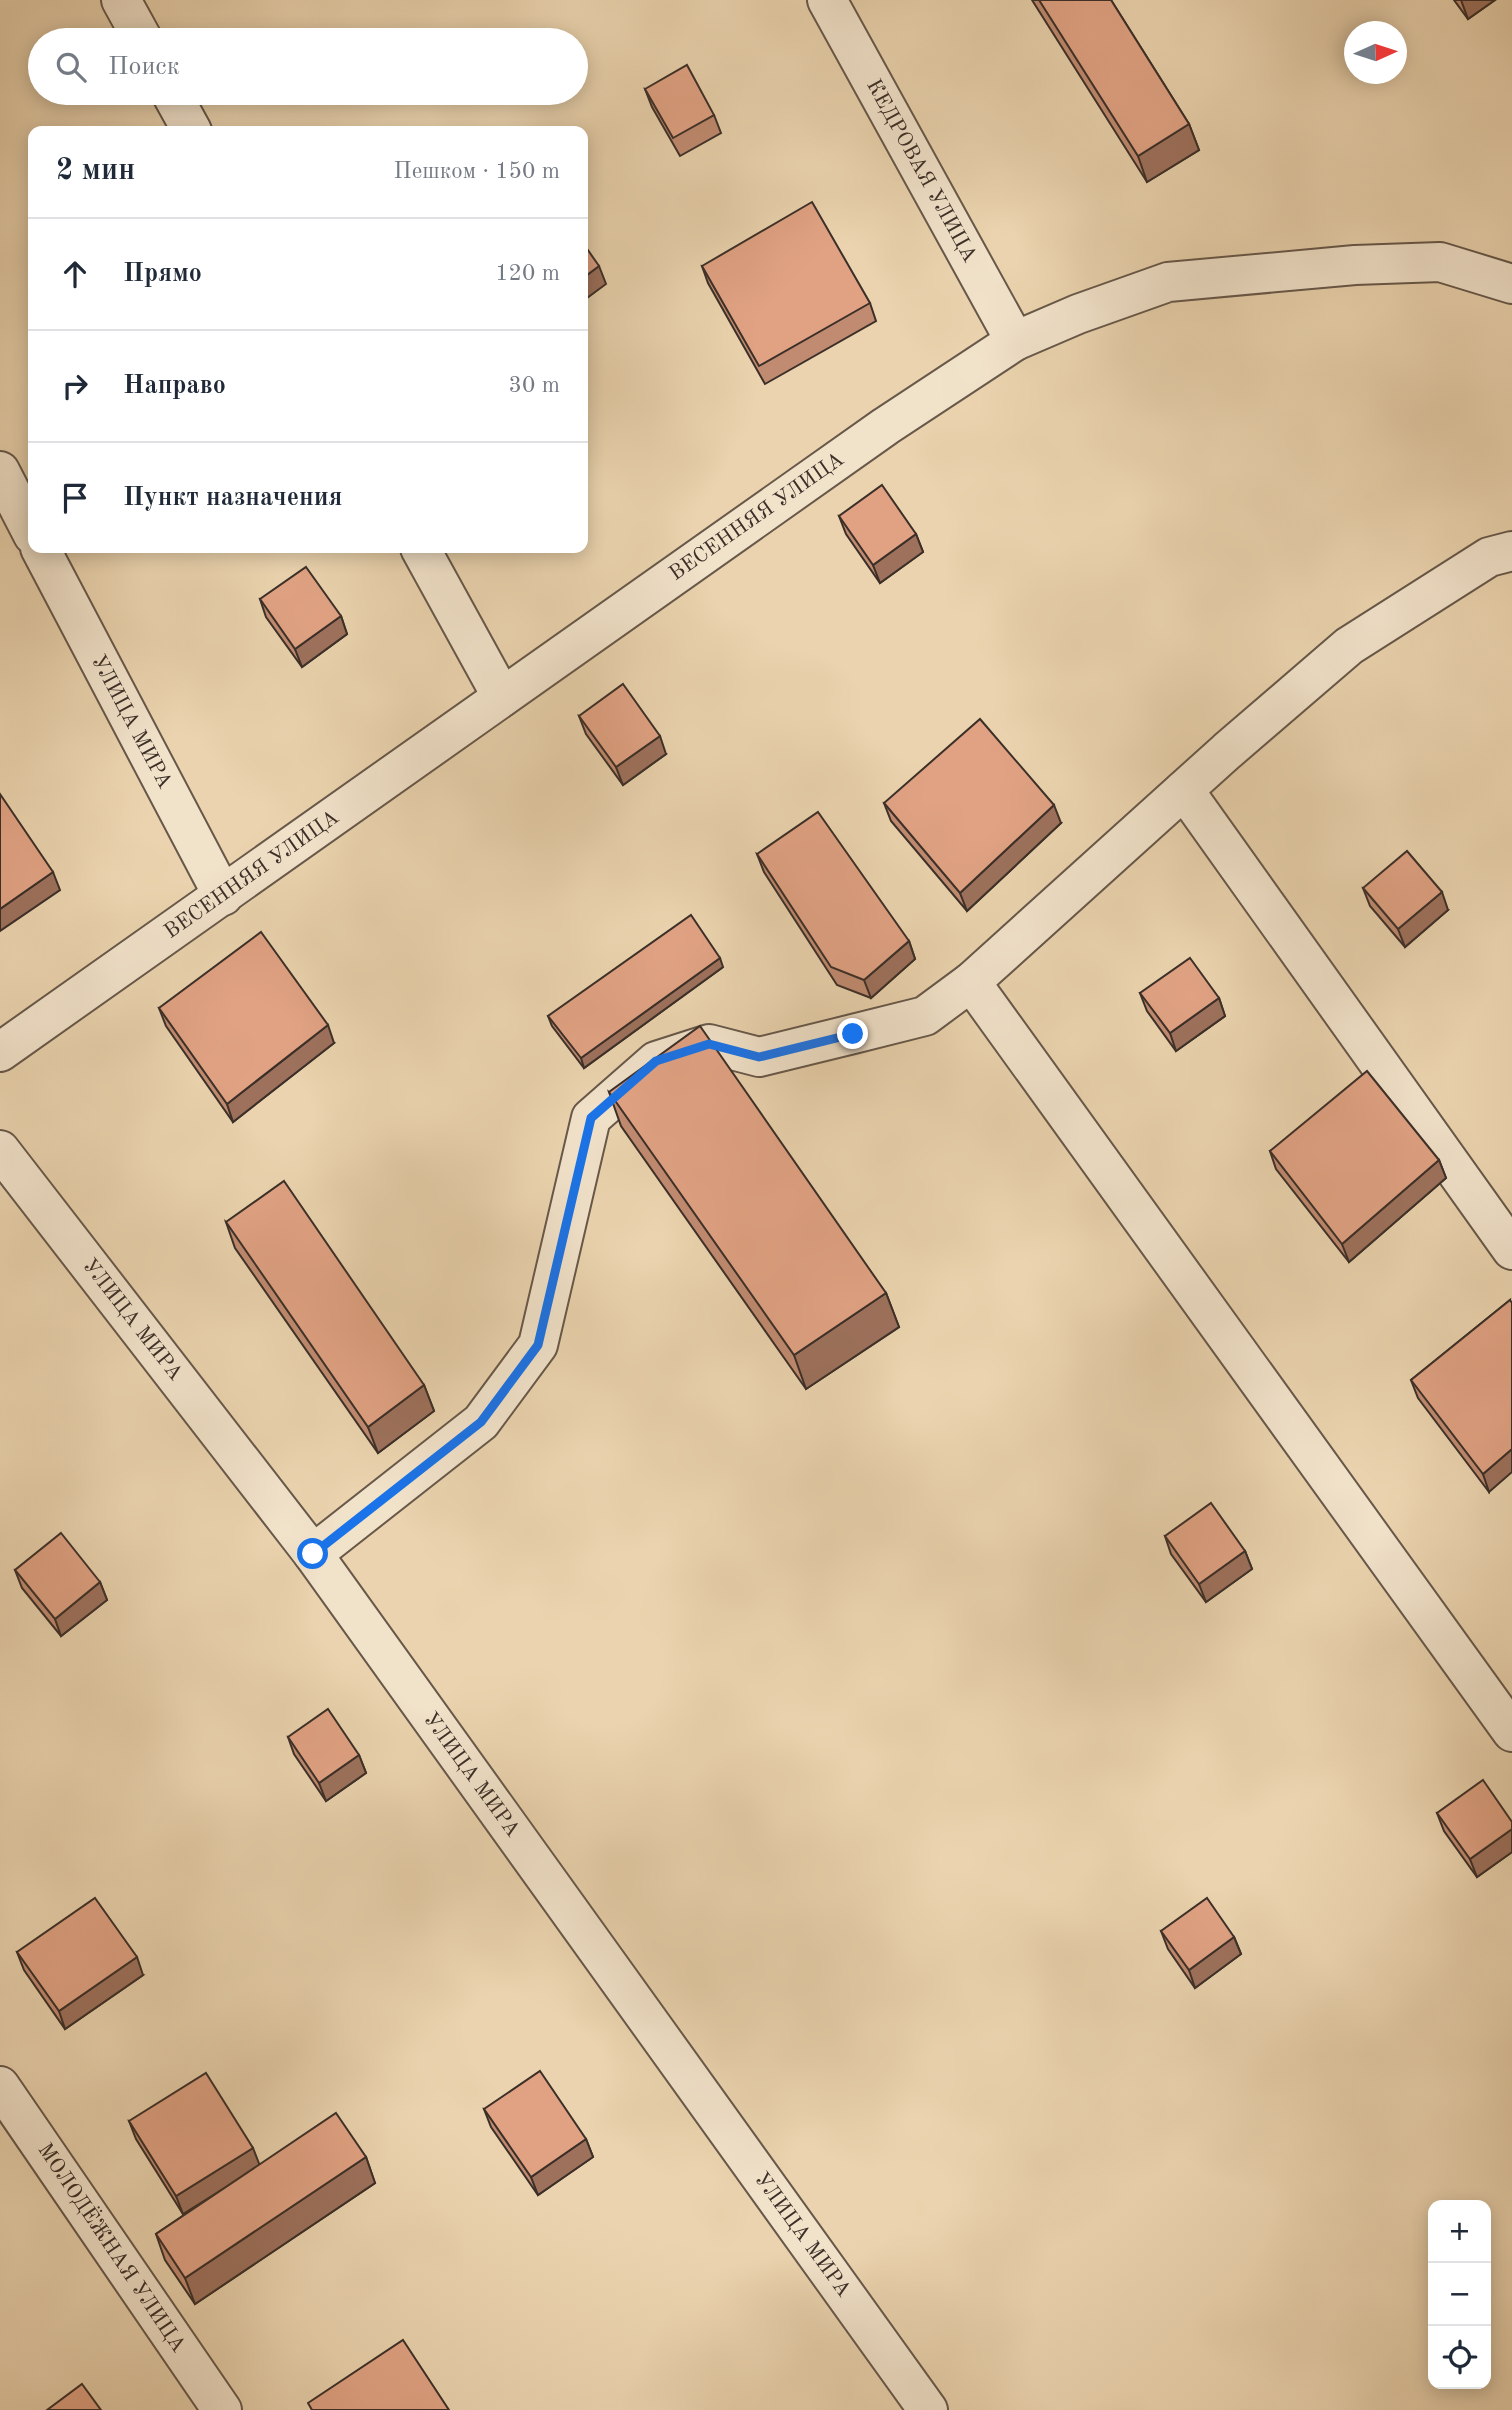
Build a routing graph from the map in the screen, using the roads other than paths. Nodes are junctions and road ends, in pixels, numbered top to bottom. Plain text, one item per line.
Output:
1 (121, 0) edge
2 (827, 0) edge
3 (136, 28) edge
4 (178, 105) edge
5 (189, 126) edge
6 (1512, 284) edge
7 (1015, 341) junction
8 (0, 471) edge
9 (28, 525) edge
10 (1512, 551) edge
11 (43, 553) edge
12 (424, 553) edge
13 (502, 697) junction
14 (1184, 790) junction
15 (223, 896) junction
16 (971, 982) junction
17 (0, 1052) edge
18 (0, 1150) edge
19 (1512, 1250) edge
20 (313, 1554) junction
21 (1512, 1732) edge
22 (0, 2086) edge
23 (222, 2410) edge
24 (928, 2410) edge

1 - 3 street
2 - 7 street, КЕДРОВАЯ УЛИЦА
4 - 5 street
6 - 7 street, ВЕСЕННЯЯ УЛИЦА
7 - 13 street, ВЕСЕННЯЯ УЛИЦА
8 - 9 street
10 - 14 street
11 - 15 street, УЛИЦА МИРА
12 - 13 street
13 - 15 street, ВЕСЕННЯЯ УЛИЦА
14 - 16 street
14 - 19 street
15 - 17 street, ВЕСЕННЯЯ УЛИЦА
16 - 20 street
16 - 21 street
18 - 20 street, УЛИЦА МИРА
20 - 24 street, УЛИЦА МИРА
22 - 23 street, МОЛОДЁЖНАЯ УЛИЦА

